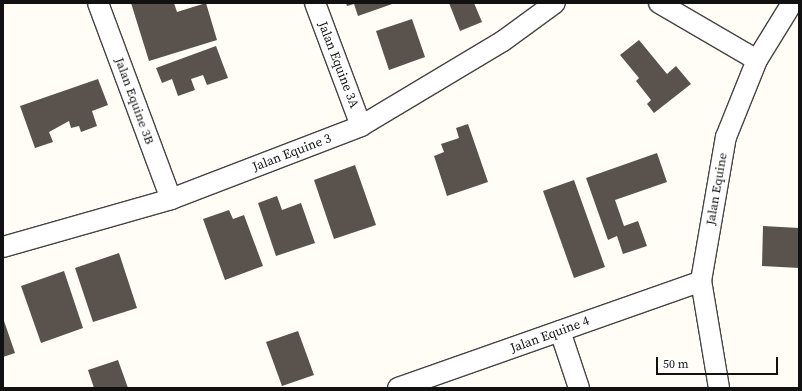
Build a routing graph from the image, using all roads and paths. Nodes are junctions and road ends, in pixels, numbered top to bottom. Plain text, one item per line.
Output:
1 (98, 3) edge
2 (315, 3) edge
3 (555, 3) edge
4 (659, 3) edge
5 (792, 3) edge
6 (757, 60) junction
7 (361, 126) junction
8 (171, 200) junction
9 (3, 247) edge
10 (701, 281) junction
11 (560, 331) junction
12 (398, 388) edge
13 (579, 388) edge
14 (719, 388) edge

1 - 8 street, Jalan Equine 3B
2 - 7 street, Jalan Equine 3A
3 - 7 street, Jalan Equine 3
4 - 6 street
5 - 6 street, Jalan Equine
6 - 10 street, Jalan Equine
7 - 8 street, Jalan Equine 3
8 - 9 street, Jalan Equine 3
10 - 11 street, Jalan Equine 4
10 - 14 street, Jalan Equine
11 - 12 street, Jalan Equine 4
11 - 13 street

